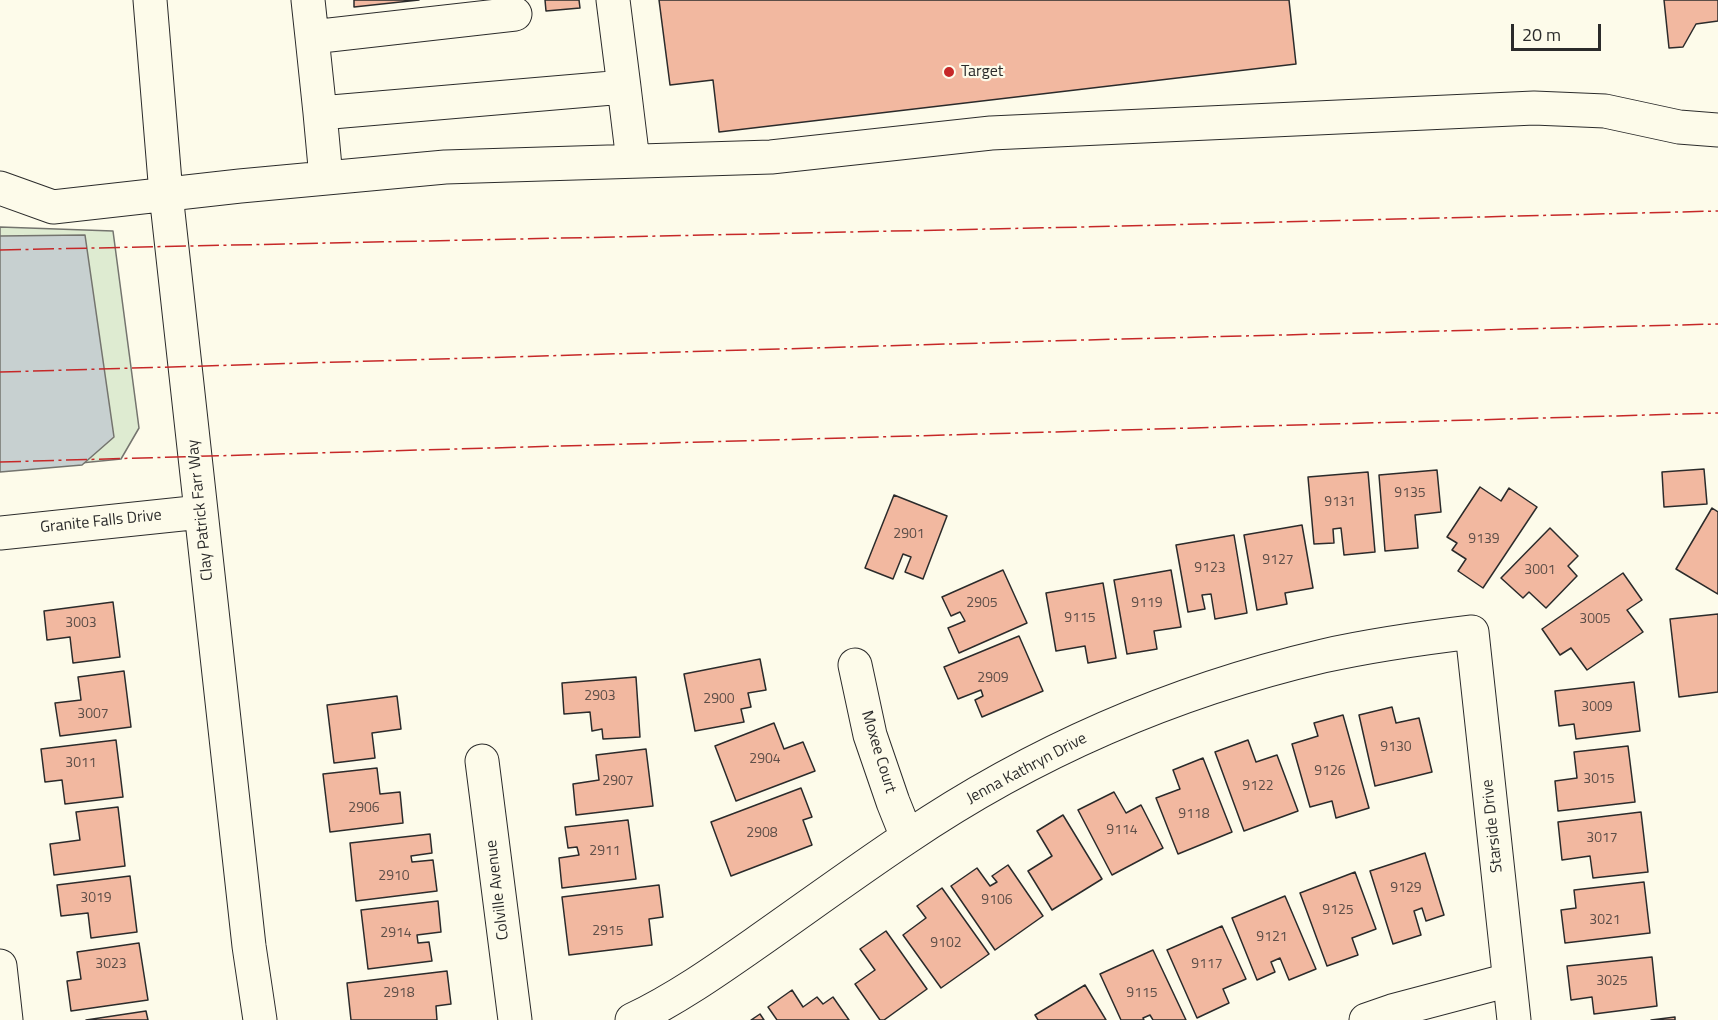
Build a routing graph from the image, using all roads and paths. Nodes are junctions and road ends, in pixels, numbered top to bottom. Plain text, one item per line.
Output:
1 (150, 0) edge
2 (308, 0) edge
3 (613, 0) edge
4 (515, 14) dead end
5 (312, 37) junction
6 (624, 87) junction
7 (320, 113) junction
8 (1718, 130) edge
9 (633, 161) junction
10 (326, 178) junction
11 (0, 188) edge
12 (166, 194) junction
13 (201, 512) junction
14 (0, 533) edge
15 (1472, 632) joint
16 (855, 665) dead end
17 (482, 760) dead end
18 (908, 837) junction
19 (0, 966) edge
20 (1509, 980) junction
21 (6, 1020) edge
22 (260, 1020) edge
23 (515, 1020) edge
24 (632, 1020) edge
25 (1366, 1020) edge
26 (1514, 1020) edge

1 - 12 street, Clay Patrick Farr Way
2 - 5 street
3 - 6 street
4 - 5 street
5 - 7 street
6 - 7 street
6 - 9 street
7 - 10 street
8 - 9 street
9 - 10 street
10 - 12 street
11 - 12 street
12 - 13 street, Clay Patrick Farr Way
13 - 14 street, Granite Falls Drive
13 - 22 street, Clay Patrick Farr Way
15 - 18 street, Jenna Kathryn Drive
15 - 20 street, Starside Drive
16 - 18 street, Moxee Court
17 - 23 street, Colville Avenue
18 - 24 street, Jenna Kathryn Drive
19 - 21 street
20 - 25 street
20 - 26 street, Starside Drive

